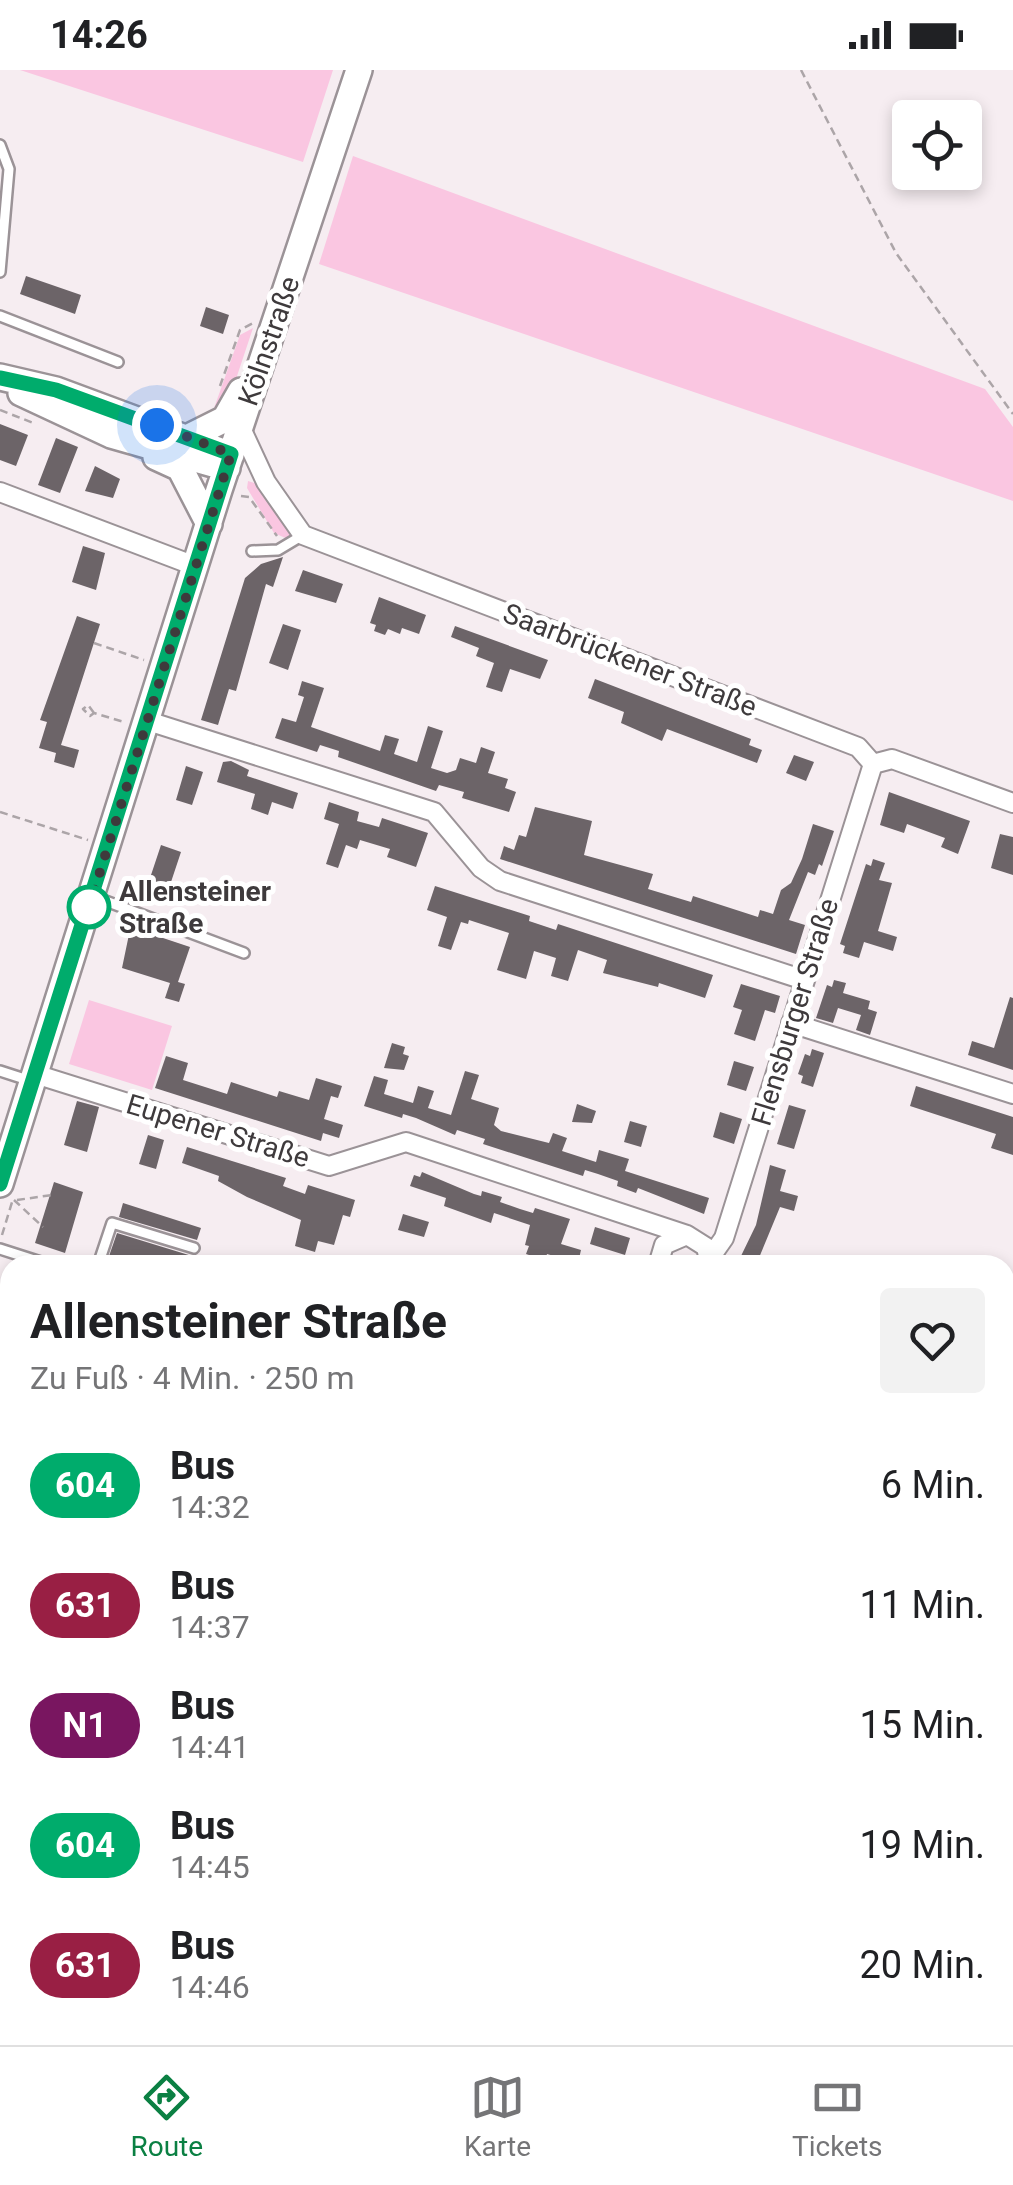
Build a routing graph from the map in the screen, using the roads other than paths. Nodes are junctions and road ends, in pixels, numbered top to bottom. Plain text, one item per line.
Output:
1 (359, 70) edge
2 (0, 145) edge
3 (0, 272) edge
4 (1, 320) edge
5 (267, 348) junction
6 (118, 362) dead end
7 (0, 380) edge
8 (240, 426) junction
9 (111, 435) junction
10 (191, 436) junction
11 (229, 461) junction
12 (266, 482) junction
13 (0, 492) edge
14 (209, 524) junction
15 (303, 535) junction
16 (252, 550) dead end
17 (195, 566) junction
18 (139, 723) junction
19 (873, 764) junction
20 (1013, 804) edge
21 (92, 896) junction
22 (244, 953) dead end
23 (804, 980) junction
24 (791, 1023) junction
25 (0, 1071) edge
26 (34, 1078) junction
27 (1013, 1094) edge
28 (10, 1195) edge
29 (686, 1236) junction
30 (194, 1248) dead end
31 (101, 1255) edge
32 (661, 1255) edge
33 (708, 1255) edge
34 (714, 1255) edge

1 - 5 main road, Kölnstraße
2 - 3 lane
4 - 6 lane
5 - 8 main road, Kölnstraße
5 - 10 main road
7 - 9 main road
7 - 10 main road
8 - 11 main road, Kölnstraße
8 - 12 street
9 - 11 main road
9 - 14 main road
10 - 11 main road
11 - 12 street
11 - 14 main road, Kölnstraße
12 - 15 street
13 - 17 street
14 - 17 main road, Kölnstraße
15 - 16 lane
15 - 19 street, Saarbrückener Straße
17 - 18 main road, Kölnstraße
18 - 21 main road, Kölnstraße
18 - 23 street
19 - 20 street, Saarbrückener Straße
19 - 23 street, Flensburger Straße
21 - 22 lane
21 - 26 main road, Kölnstraße
23 - 24 street, Flensburger Straße
24 - 27 street
24 - 34 street, Flensburger Straße
25 - 26 lane
26 - 28 main road, Kölnstraße
26 - 29 street, Eupener Straße
29 - 32 street
29 - 33 street
30 - 31 lane

